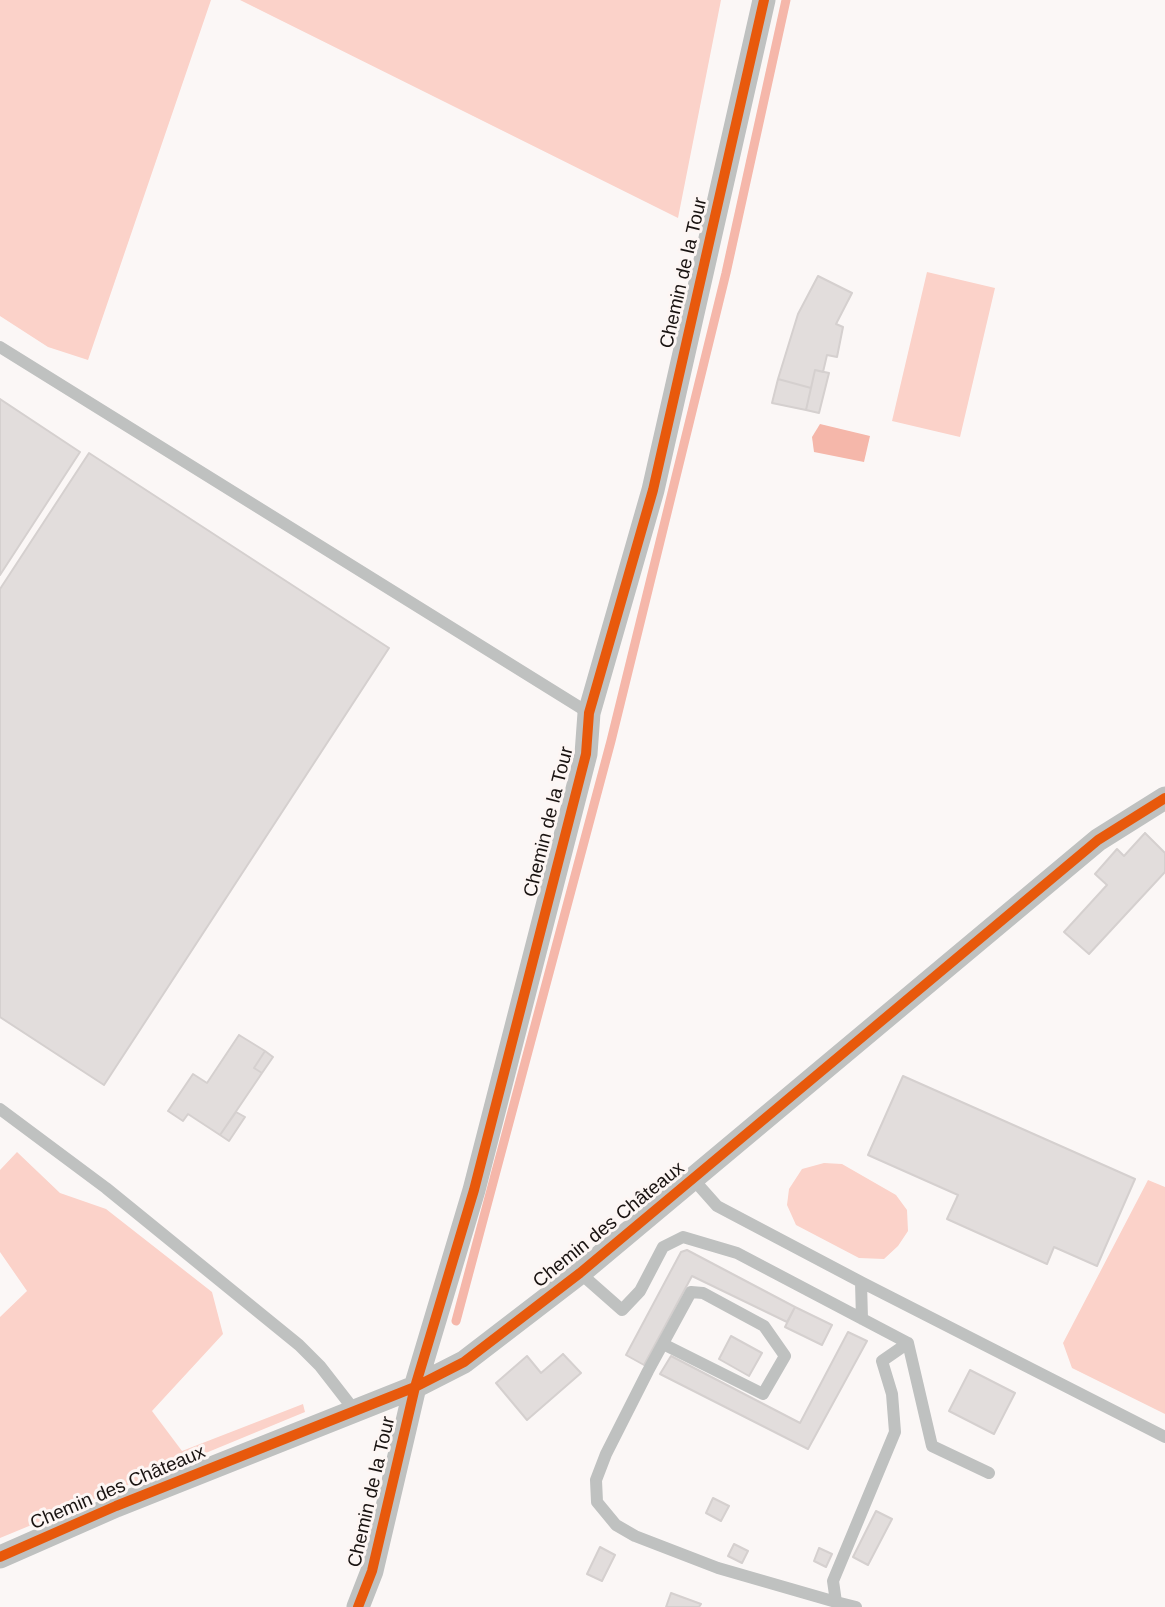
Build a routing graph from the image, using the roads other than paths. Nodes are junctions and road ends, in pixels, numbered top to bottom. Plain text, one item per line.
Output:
1 (764, 0) edge
2 (0, 346) edge
3 (589, 713) junction
4 (1165, 797) edge
5 (0, 1109) edge
6 (693, 1179) junction
7 (580, 1273) junction
8 (861, 1282) junction
9 (862, 1319) junction
10 (908, 1343) junction
11 (663, 1344) junction
12 (415, 1387) junction
13 (355, 1411) junction
14 (1165, 1437) edge
15 (989, 1473) dead end
16 (0, 1557) edge
17 (836, 1602) junction
18 (358, 1607) edge
19 (856, 1607) edge

1 - 3 street, Chemin de la Tour
2 - 3 lane
3 - 12 street, Chemin de la Tour
4 - 6 street, Chemin des Châteaux
5 - 13 lane
6 - 7 street, Chemin des Châteaux
6 - 8 lane
7 - 9 lane
7 - 12 street, Chemin des Châteaux
8 - 9 lane
8 - 14 lane
9 - 10 lane
10 - 15 lane
10 - 17 lane
11 - 11 lane
11 - 17 lane
12 - 13 street, Chemin des Châteaux
12 - 18 street, Chemin de la Tour
13 - 16 street, Chemin des Châteaux
17 - 19 lane

